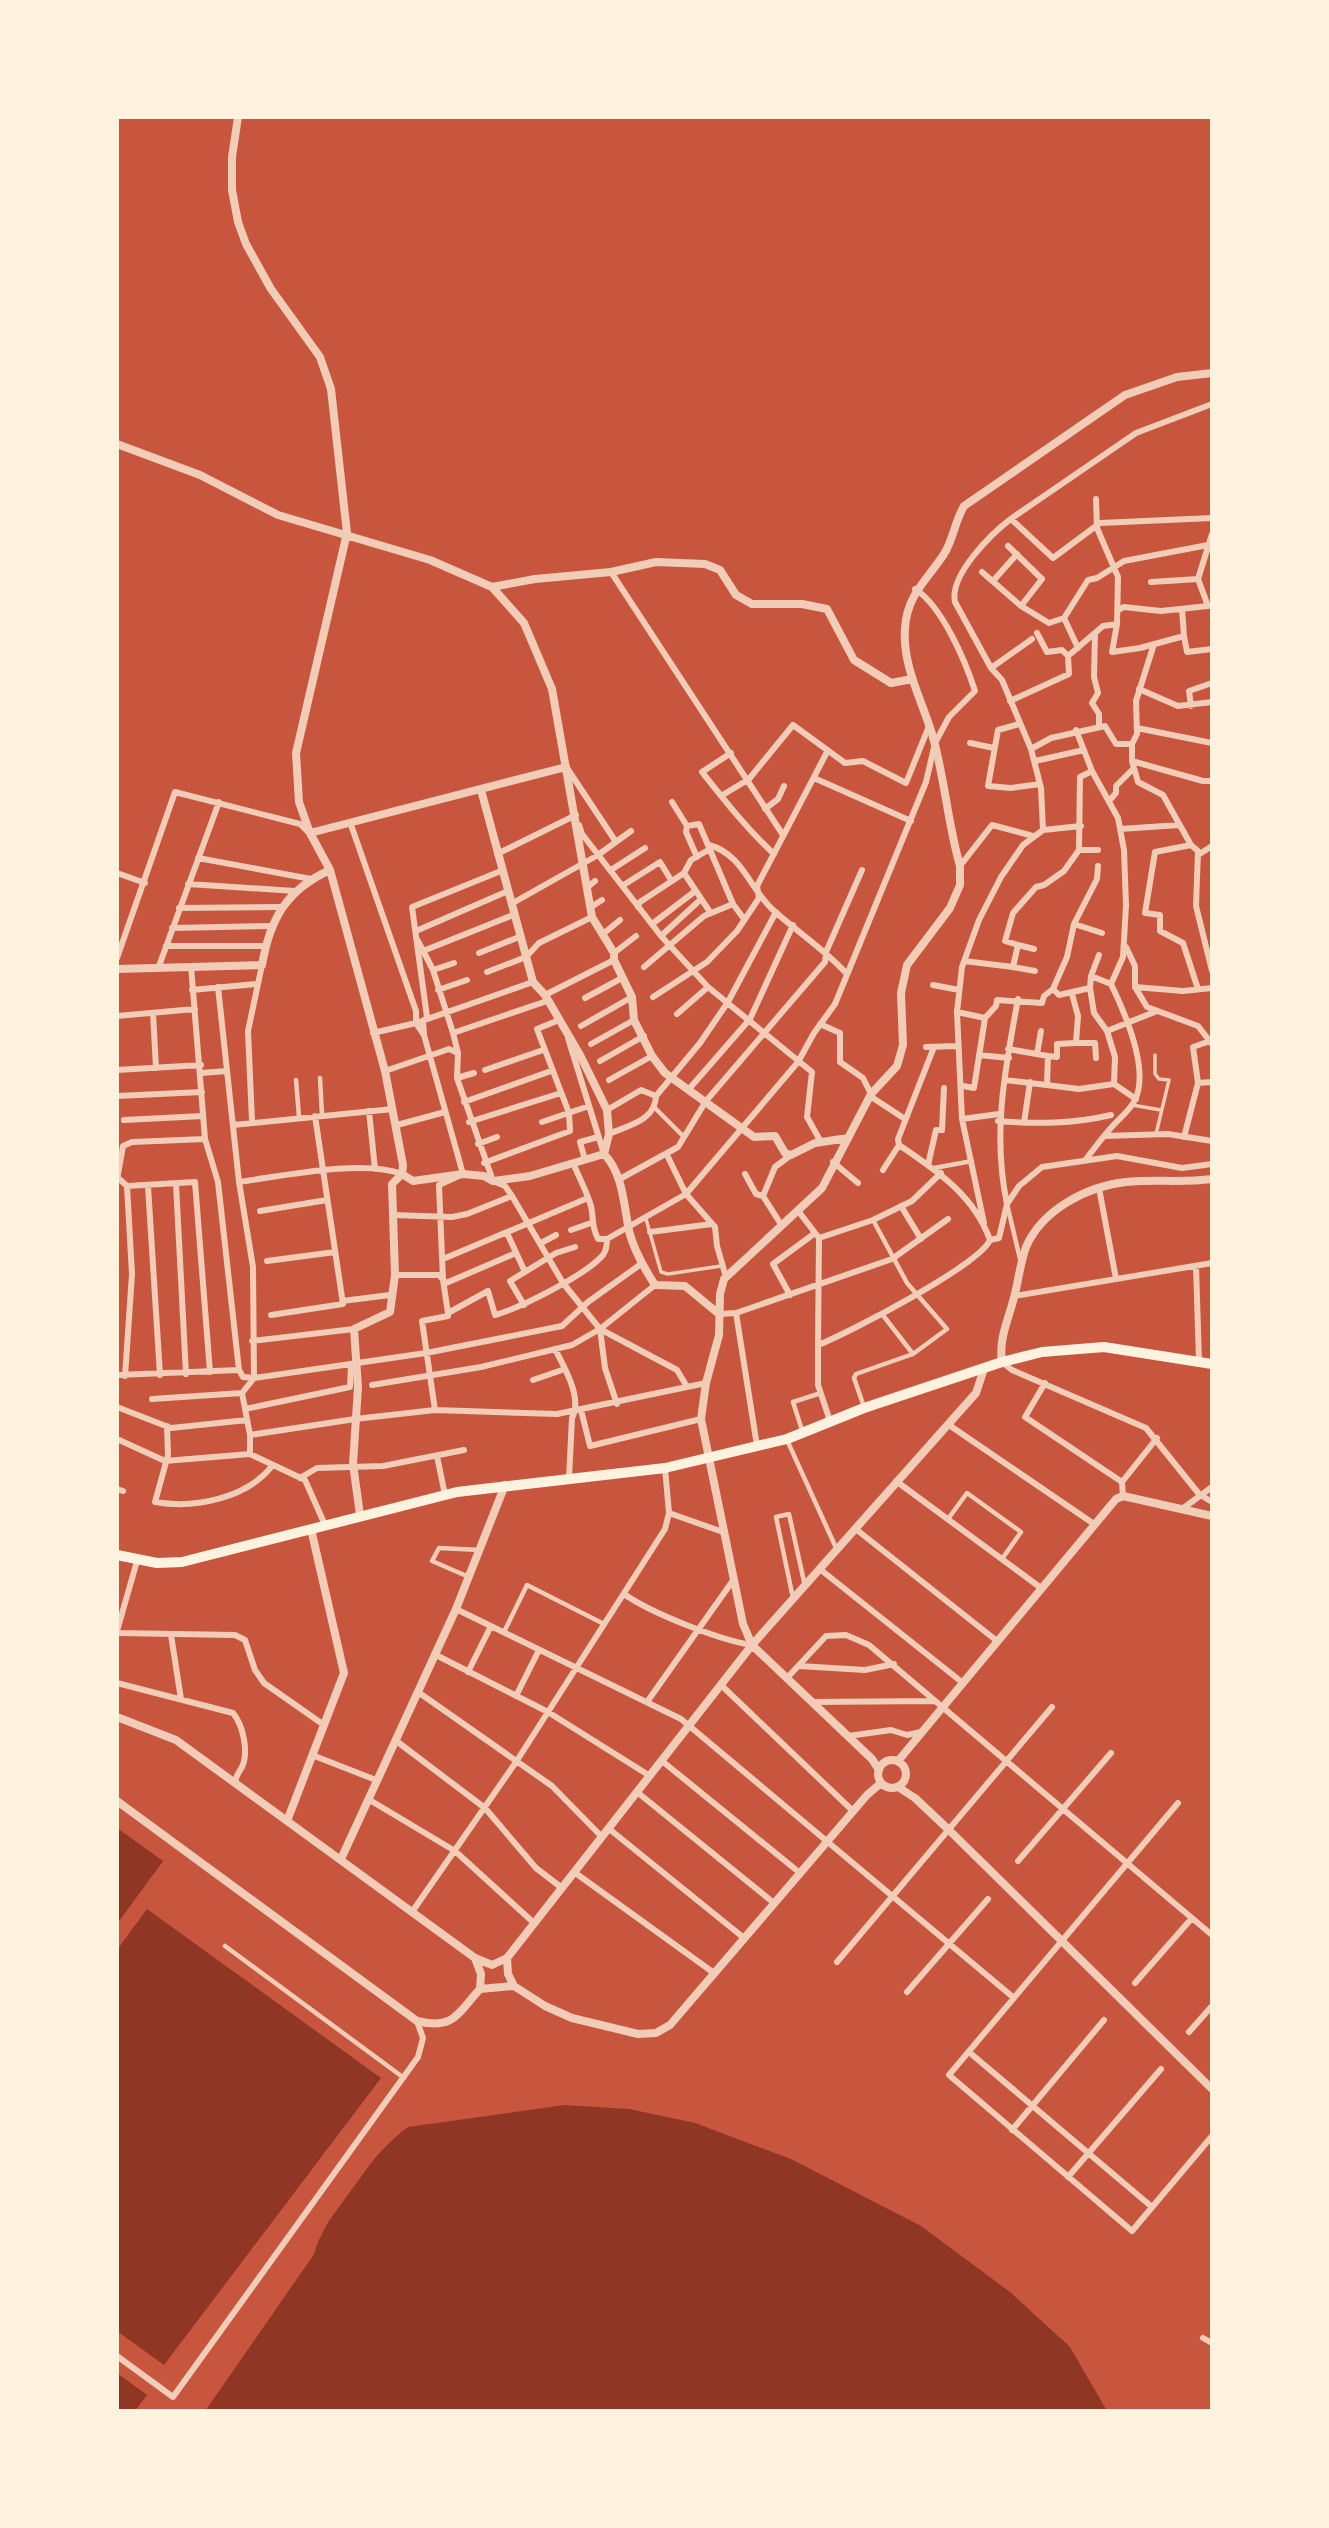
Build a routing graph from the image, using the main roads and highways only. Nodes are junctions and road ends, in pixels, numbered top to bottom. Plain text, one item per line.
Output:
1 (1212, 1364) edge
2 (117, 1555) edge

1 - 2 highway

